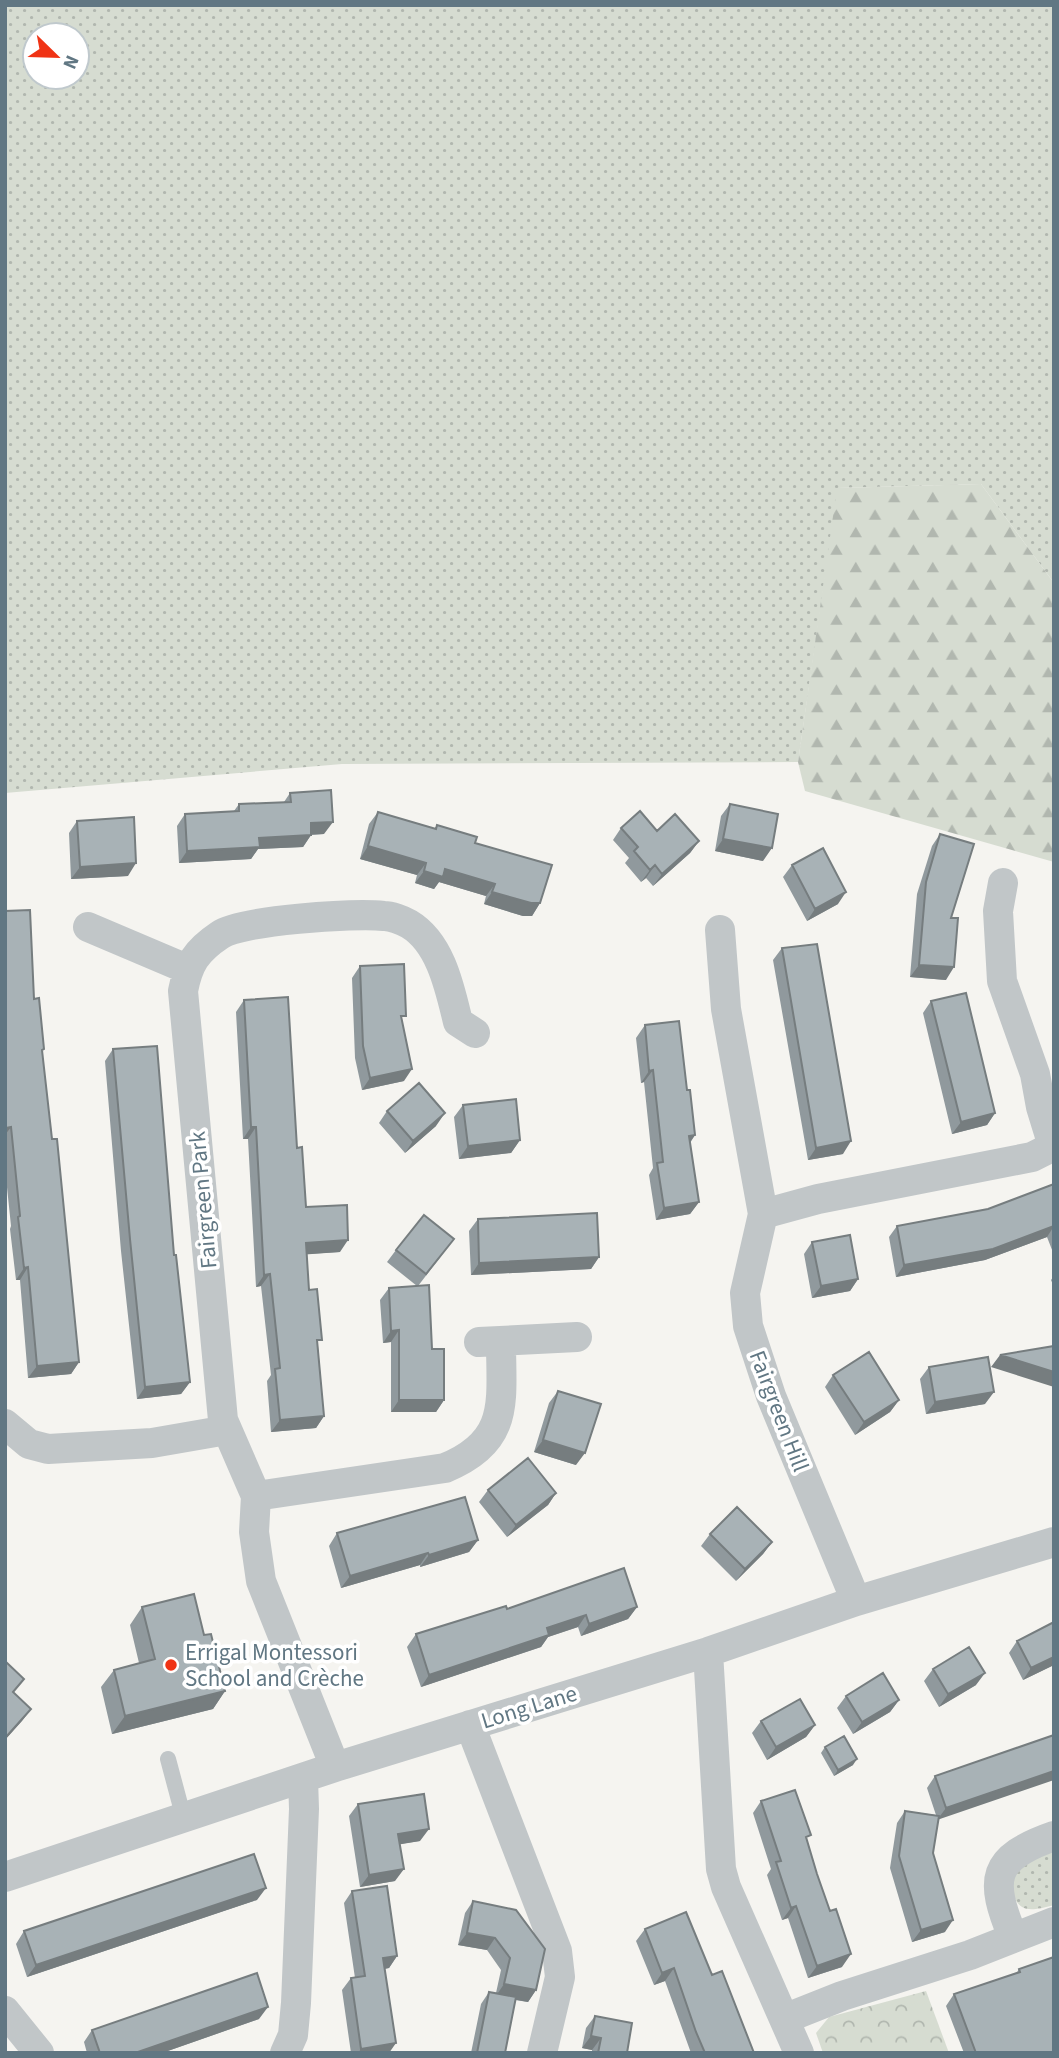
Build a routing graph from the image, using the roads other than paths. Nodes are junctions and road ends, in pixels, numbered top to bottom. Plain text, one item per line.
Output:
1 (1003, 883) dead end
2 (88, 927) dead end
3 (720, 930) dead end
4 (187, 970) junction
5 (475, 1033) dead end
6 (1053, 1146) edge
7 (763, 1214) junction
8 (577, 1337) dead end
9 (5, 1423) edge
10 (227, 1430) junction
11 (256, 1496) junction
12 (1054, 1542) edge
13 (856, 1601) junction
14 (708, 1652) junction
15 (470, 1725) junction
16 (167, 1759) dead end
17 (335, 1767) junction
18 (303, 1779) junction
19 (184, 1819) junction
20 (1054, 1836) edge
21 (5, 1877) edge
22 (1054, 1922) edge
23 (1013, 1937) junction
24 (5, 2011) edge
25 (784, 2019) junction
26 (38, 2052) edge
27 (285, 2053) edge
28 (541, 2053) edge
29 (799, 2053) edge

1 - 6 street
2 - 4 street
3 - 7 street, Fairgreen Hill
4 - 5 street
4 - 10 street, Fairgreen Park
6 - 7 street
7 - 13 street, Fairgreen Hill
8 - 11 street
9 - 10 street
10 - 11 street, Fairgreen Park
11 - 17 street, Fairgreen Park
12 - 13 street, Long Lane
13 - 14 street, Long Lane
14 - 15 street, Long Lane
14 - 25 street
15 - 17 street, Long Lane
15 - 28 street
16 - 19 lane
17 - 18 street, Long Lane
18 - 19 street, Long Lane
18 - 27 street
19 - 21 street, Long Lane
20 - 23 street
22 - 23 street
23 - 25 street
24 - 26 street
25 - 29 street

